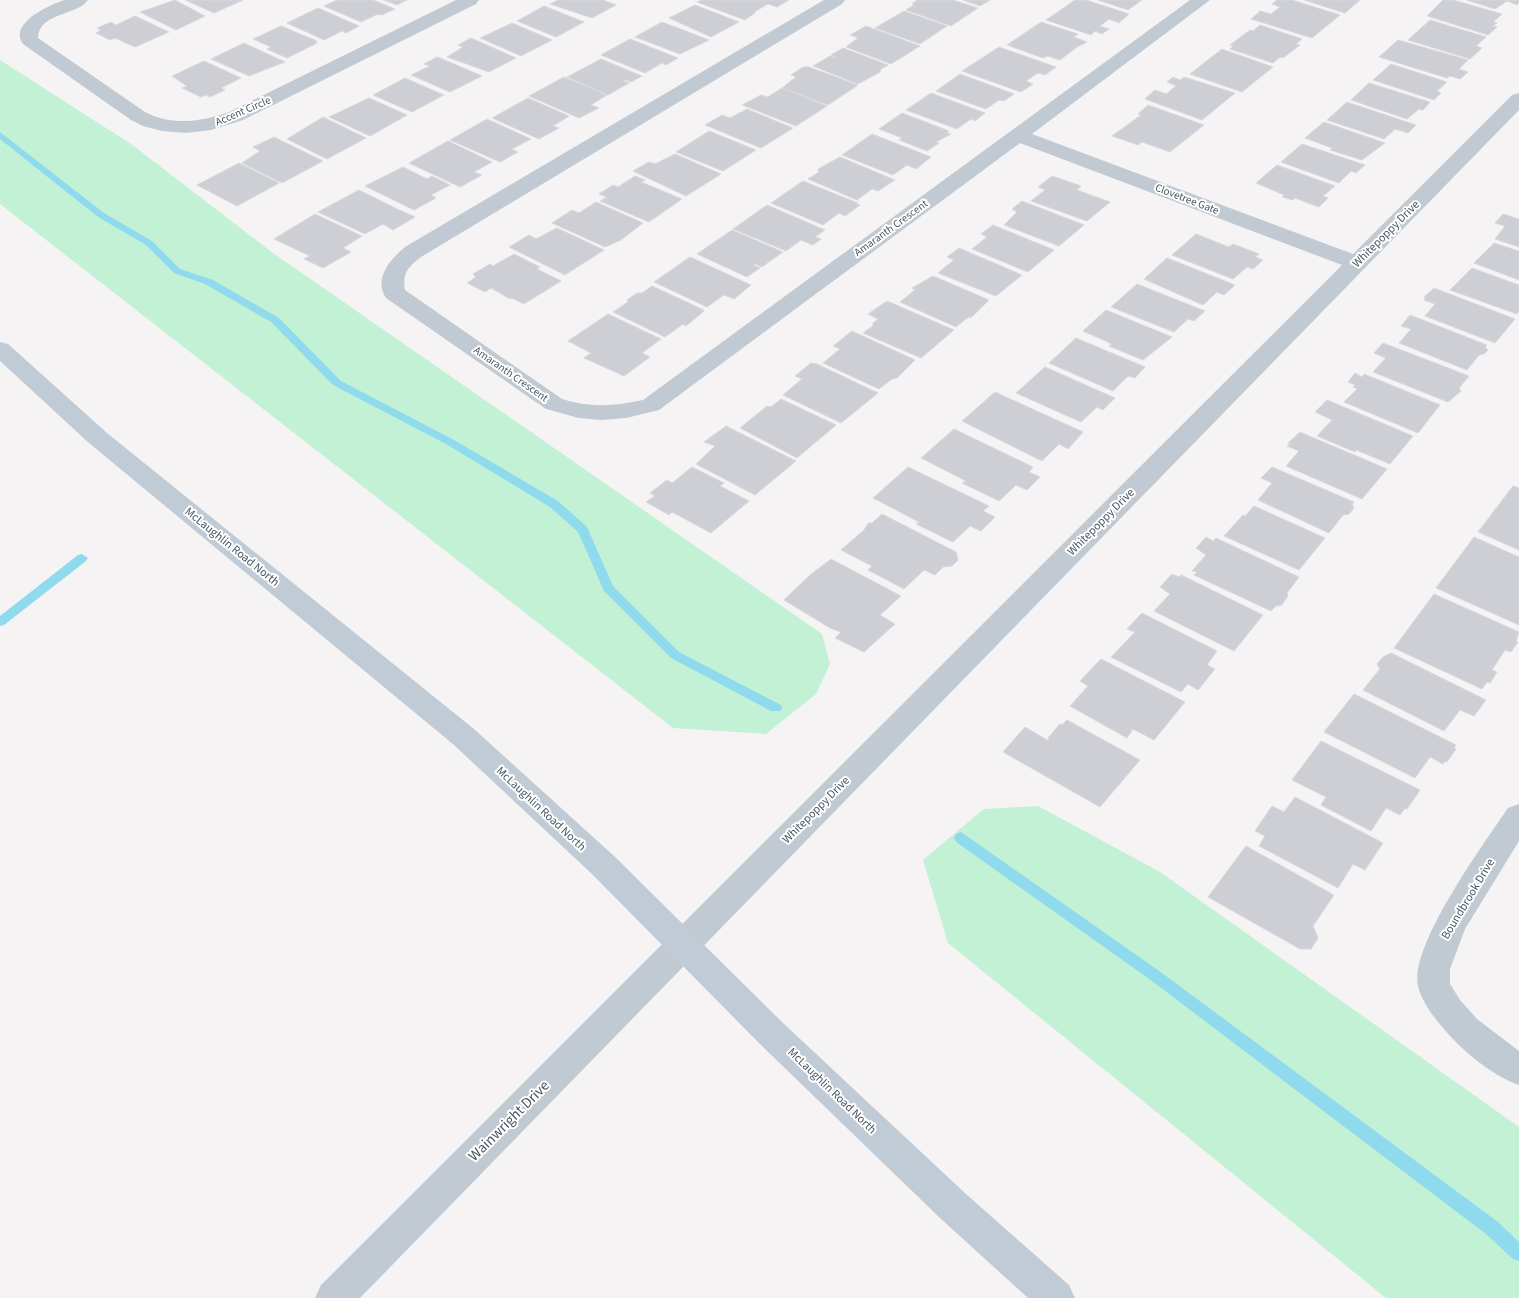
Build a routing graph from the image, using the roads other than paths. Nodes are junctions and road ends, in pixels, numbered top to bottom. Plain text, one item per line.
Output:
1 (79, 0) edge
2 (470, 0) edge
3 (836, 0) edge
4 (1201, 0) edge
5 (1519, 99) edge
6 (1510, 122) edge
7 (1018, 134) junction
8 (1357, 263) junction
9 (0, 349) edge
10 (1519, 816) edge
11 (683, 944) junction
12 (1519, 1070) edge
13 (334, 1298) edge
14 (1056, 1298) edge

1 - 2 street, Accent Circle
3 - 7 street, Amaranth Crescent
4 - 7 street, Amaranth Crescent
5 - 6 street, Whitepoppy Drive
6 - 8 street, Whitepoppy Drive
7 - 8 street, Clovetree Gate
8 - 11 street, Whitepoppy Drive
9 - 11 main road, McLaughlin Road North
10 - 12 street, Boundbrook Drive
11 - 13 street, Wainwright Drive
11 - 14 main road, McLaughlin Road North

